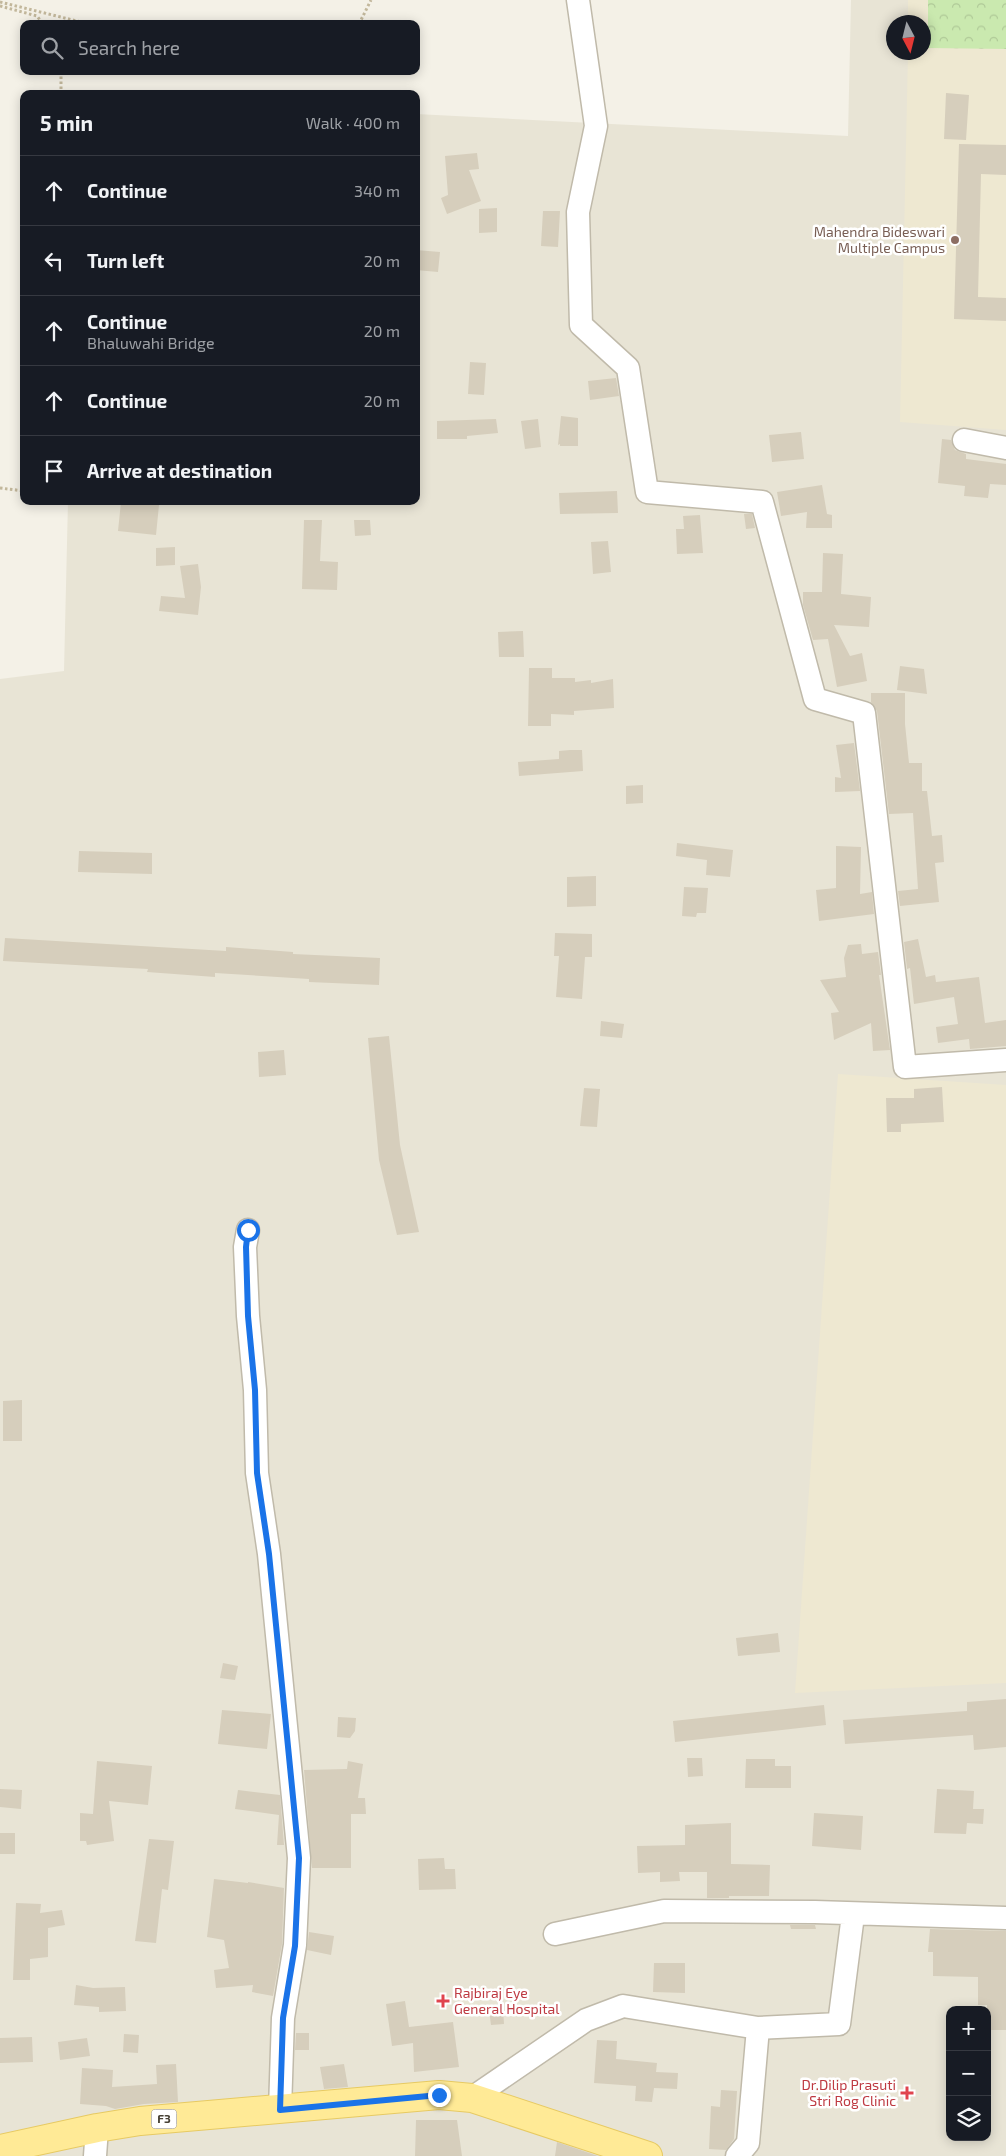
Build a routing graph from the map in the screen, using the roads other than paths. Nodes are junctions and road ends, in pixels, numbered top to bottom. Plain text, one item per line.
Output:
1 (578, 0) edge
2 (964, 440) dead end
3 (1006, 448) edge
4 (1006, 1060) edge
5 (248, 1230) dead end
6 (853, 1915) junction
7 (1006, 1918) edge
8 (555, 1934) dead end
9 (758, 2028) junction
10 (472, 2098) junction
11 (280, 2110) junction
12 (97, 2128) junction
13 (0, 2149) edge
14 (95, 2156) edge
15 (648, 2156) edge
16 (737, 2156) edge

1 - 4 street
2 - 3 street
5 - 11 street
6 - 7 street
6 - 8 street
6 - 9 street
9 - 10 street
9 - 16 street
10 - 11 main road, F3
10 - 15 main road, F3
11 - 12 main road, F3
12 - 13 main road, F3
12 - 14 street

